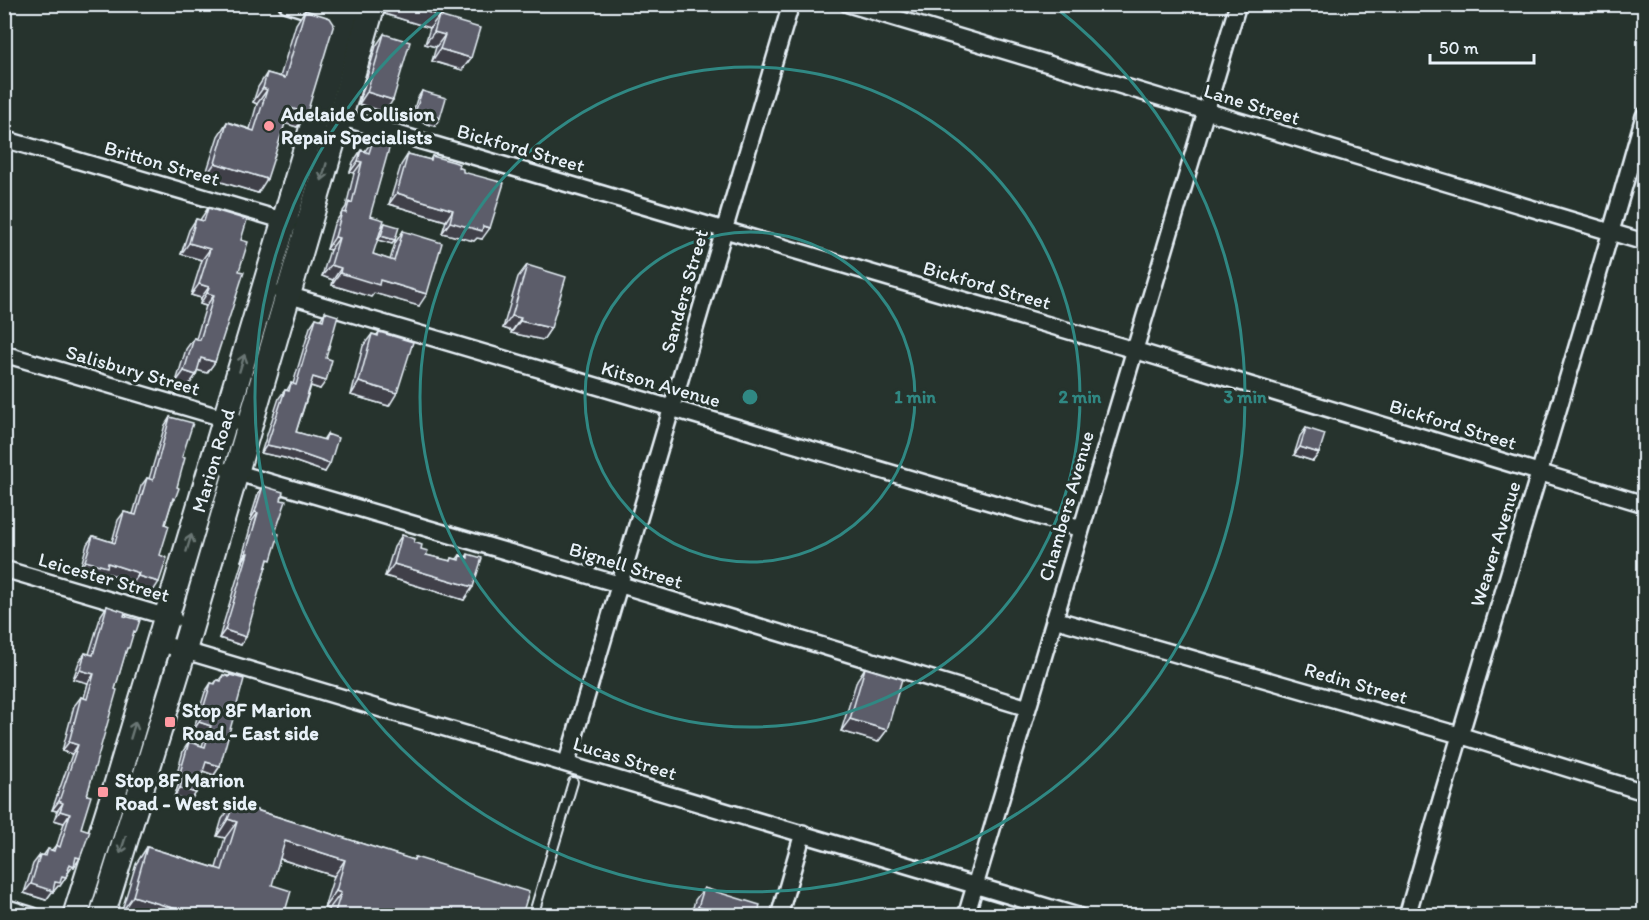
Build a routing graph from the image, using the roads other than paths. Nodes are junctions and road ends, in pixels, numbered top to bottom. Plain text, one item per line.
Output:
1 (287, 4) edge
2 (373, 4) edge
3 (791, 4) edge
4 (848, 4) edge
5 (1238, 4) edge
6 (353, 18) edge
7 (317, 111) junction
8 (1206, 112) junction
9 (1644, 116) edge
10 (340, 117) junction
11 (4, 139) edge
12 (296, 225) junction
13 (724, 229) junction
14 (1612, 233) junction
15 (1644, 242) edge
16 (264, 289) junction
17 (288, 296) junction
18 (1134, 350) junction
19 (4, 354) edge
20 (671, 409) junction
21 (225, 419) junction
22 (250, 426) junction
23 (212, 465) junction
24 (1539, 472) junction
25 (236, 473) junction
26 (1644, 504) edge
27 (1081, 529) junction
28 (4, 569) edge
29 (618, 584) junction
30 (166, 617) junction
31 (1054, 618) junction
32 (192, 624) junction
33 (159, 643) junction
34 (184, 650) junction
35 (1028, 708) junction
36 (1459, 735) junction
37 (567, 762) junction
38 (573, 782) dead end
39 (1644, 792) edge
40 (803, 833) junction
41 (975, 884) junction
42 (109, 891) junction
43 (4, 907) edge
44 (33, 915) edge
45 (75, 915) edge
46 (102, 915) edge
47 (117, 915) edge
48 (534, 915) edge
49 (779, 915) edge
50 (966, 915) edge
51 (1078, 915) edge
52 (1407, 915) edge

1 - 6 street
2 - 6 main road, Marion Road
3 - 13 street, Sanders Street
4 - 8 street, Lane Street
5 - 8 street, Chambers Avenue
6 - 7 main road, Marion Road
6 - 10 main road, Marion Road
7 - 10 street, Bickford Street
7 - 12 main road, Marion Road
8 - 14 street, Lane Street
8 - 18 street, Chambers Avenue
9 - 14 street, Weaver Avenue
10 -> 12 main road, Marion Road
10 - 13 street, Bickford Street
11 - 12 street, Britton Street
12 - 16 main road, Marion Road
12 - 17 main road, Marion Road
13 - 18 street, Bickford Street
13 - 20 street, Sanders Street
14 - 15 street, Lane Street
14 - 24 street, Weaver Avenue
16 - 17 street, Kitson Avenue
21 -> 16 main road, Marion Road
17 - 20 street, Kitson Avenue
17 - 22 main road, Marion Road
18 - 24 street, Bickford Street
18 - 27 street, Chambers Avenue
19 - 21 street, Salisbury Street
20 - 27 street, Kitson Avenue
20 - 29 street, Sanders Street
21 - 22 street, Salisbury Street
21 - 23 main road, Marion Road
22 - 25 main road, Marion Road
23 - 25 street, Bignell Street
30 -> 23 main road, Marion Road
24 - 26 street, Bickford Street
24 - 36 street, Weaver Avenue
25 - 29 street, Bignell Street
25 - 32 main road, Marion Road
27 - 31 street, Chambers Avenue
28 - 30 street, Leicester Street
29 - 35 street, Bignell Street
29 - 37 street, Sanders Street
30 - 32 street, Leicester Street
30 - 33 main road, Marion Road
31 - 35 street, Chambers Avenue
31 - 36 street, Redin Street
32 - 34 main road, Marion Road
33 - 34 street, Lucas Street
45 -> 33 main road, Marion Road
34 - 37 street, Lucas Street
34 -> 42 main road, Marion Road
35 - 41 street, Chambers Avenue
36 - 39 street, Redin Street
36 - 52 street, Weaver Avenue
37 - 40 street, Lucas Street
38 - 48 lane
40 - 41 street, Lucas Street
40 - 49 street
41 - 50 street, Chambers Avenue
41 - 51 street, Lucas Street
42 - 46 main road, Marion Road
42 - 47 main road
43 - 44 street

